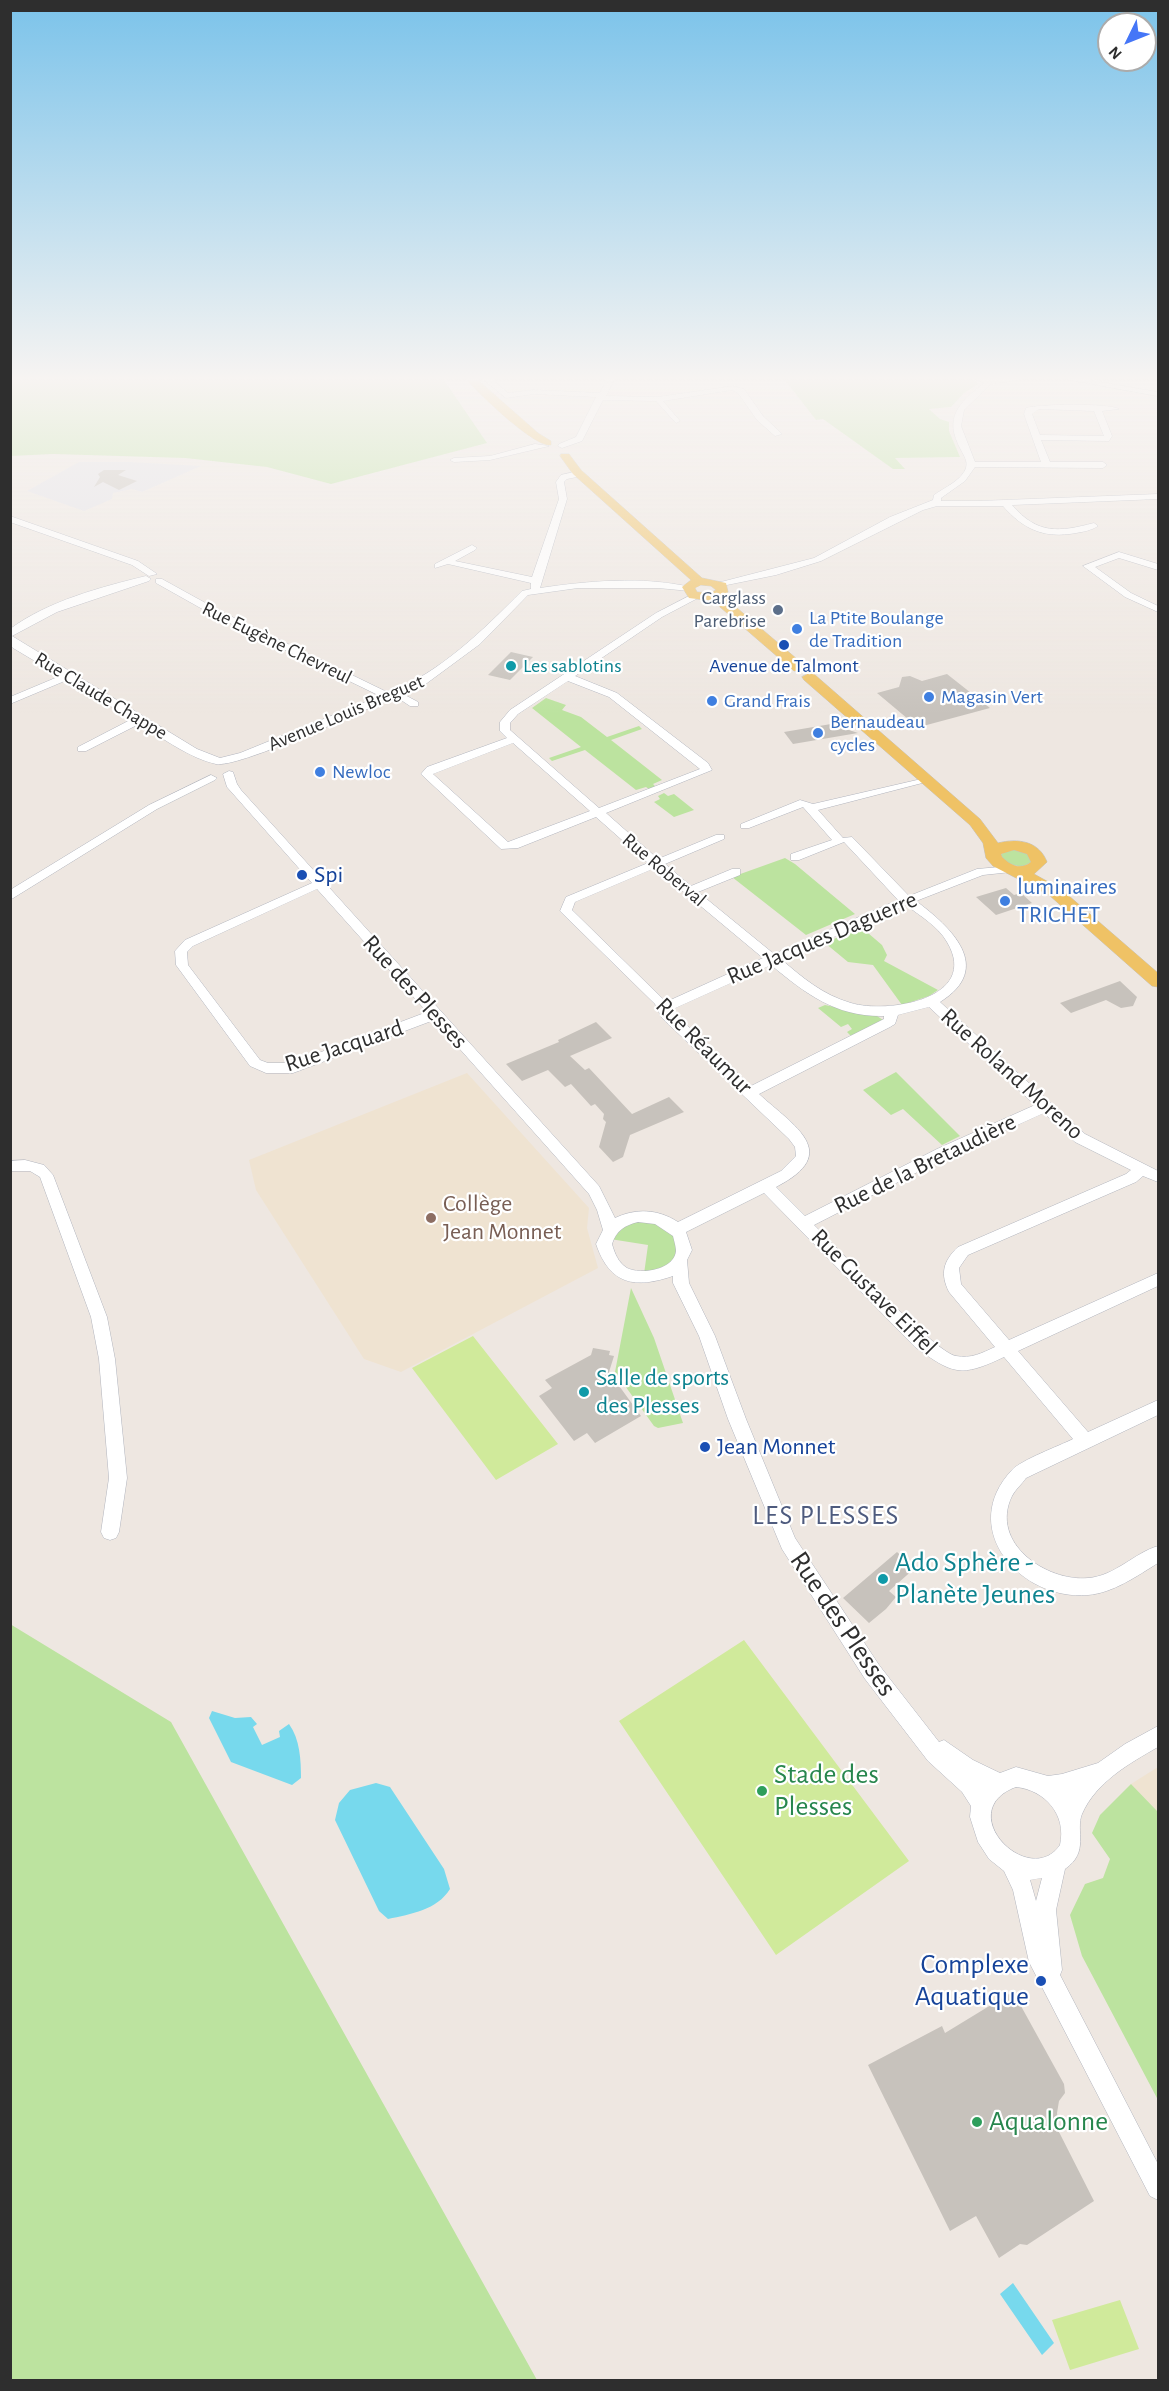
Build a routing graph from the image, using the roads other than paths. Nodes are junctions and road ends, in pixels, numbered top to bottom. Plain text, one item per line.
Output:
1 (561, 492) edge
2 (599, 492) edge
3 (945, 492) edge
4 (1158, 497) edge
5 (938, 503) junction
6 (1005, 503) junction
7 (10, 519) edge
8 (1094, 526) dead end
9 (472, 548) dead end
10 (449, 562) junction
11 (438, 566) dead end
12 (1158, 567) edge
13 (152, 578) junction
14 (699, 581) junction
15 (535, 588) junction
16 (718, 591) junction
17 (691, 592) junction
18 (1158, 609) edge
19 (10, 634) edge
20 (10, 639) edge
21 (68, 676) junction
22 (568, 676) junction
23 (402, 700) junction
24 (10, 701) edge
25 (140, 719) junction
26 (512, 740) junction
27 (82, 749) dead end
28 (193, 751) junction
29 (220, 761) junction
30 (202, 769) junction
31 (231, 772) junction
32 (212, 778) junction
33 (926, 779) junction
34 (237, 792) junction
35 (812, 808) junction
36 (598, 813) junction
37 (975, 822) junction
38 (745, 826) dead end
39 (720, 837) dead end
40 (848, 839) dead end
41 (1014, 845) junction
42 (994, 855) junction
43 (795, 857) dead end
44 (657, 864) junction
45 (1038, 865) junction
46 (1012, 870) junction
47 (736, 872) dead end
48 (981, 872) junction
49 (319, 884) junction
50 (10, 888) edge
51 (690, 891) junction
52 (1055, 892) junction
53 (10, 896) edge
54 (907, 900) junction
55 (770, 959) junction
56 (1158, 982) edge
57 (932, 1002) junction
58 (664, 1008) junction
59 (892, 1011) junction
60 (436, 1014) junction
61 (750, 1092) junction
62 (1046, 1106) junction
63 (10, 1166) edge
64 (1141, 1169) junction
65 (1158, 1177) edge
66 (765, 1185) junction
67 (594, 1190) junction
68 (635, 1217) junction
69 (804, 1223) junction
70 (610, 1230) junction
71 (676, 1230) junction
72 (680, 1261) junction
73 (651, 1277) junction
74 (1158, 1279) edge
75 (694, 1310) junction
76 (1006, 1348) junction
77 (1158, 1407) edge
78 (1086, 1442) junction
79 (110, 1532) dead end
80 (1158, 1554) edge
81 (920, 1732) junction
82 (1158, 1736) edge
83 (1101, 1772) junction
84 (997, 1782) junction
85 (1046, 1786) junction
86 (981, 1803) junction
87 (1070, 1819) junction
88 (1011, 1863) junction
89 (1056, 1863) junction
90 (1051, 1976) junction
91 (1158, 2188) edge

1 - 15 street
2 - 14 main road
3 - 5 street
4 - 6 street
5 - 6 street
5 - 16 street
6 - 8 street
7 - 13 street, Rue Eugène Chevreul
9 - 10 street
10 - 11 street
10 - 15 street
12 - 18 street
13 - 19 street, Rue Claude Chappe
13 - 23 street, Rue Eugène Chevreul
14 - 16 main road
14 - 17 main road
15 - 17 street
15 - 23 street, Avenue Louis Breguet
16 - 17 main road
16 - 33 main road
17 - 22 street
20 - 21 street, Rue Claude Chappe
21 - 24 street
21 - 25 street, Rue Claude Chappe
22 - 26 street
22 - 36 street
23 - 29 street, Avenue Louis Breguet
23 - 31 street, Avenue Louis Breguet
25 - 27 street
25 - 28 street, Rue Claude Chappe
26 - 36 street, Rue Roberval
26 - 36 street
28 - 29 street, Rue Claude Chappe
28 - 30 street, Rue Claude Chappe
29 - 30 street, Avenue Louis Breguet
29 - 31 street, Rue Claude Chappe
30 - 32 street, Rue des Plesses
30 - 50 street
31 - 32 street, Avenue Louis Breguet
31 - 34 street, Rue des Plesses
32 - 34 street, Rue des Plesses
32 - 53 street
33 - 35 street
33 - 37 main road
34 - 49 street, Rue des Plesses
35 - 38 street
35 - 43 street
36 - 44 street, Rue Roberval
37 - 41 main road
37 - 42 main road
39 - 44 street
40 - 54 street
41 - 42 main road
41 - 45 main road
42 - 46 main road
42 - 48 street
44 - 51 street, Rue Roberval
44 - 58 street, Rue Réaumur
45 - 46 main road
45 - 52 main road
46 - 48 street
46 - 52 main road
47 - 51 street
48 - 54 street, Rue Jacques Daguerre
49 - 60 street, Rue des Plesses
49 - 60 street, Rue Jacquard
51 - 55 street, Rue Roberval
52 - 56 main road
54 - 55 street, Rue Jacques Daguerre
54 - 57 street
55 - 58 street, Rue Jacques Daguerre
55 - 59 street, Rue Roberval
57 - 59 street, Rue Roberval
57 - 62 street, Rue Roland Moreno
58 - 61 street, Rue Réaumur
59 - 61 street
60 - 67 street, Rue des Plesses
61 - 66 street, Rue Réaumur
62 - 64 street, Rue Roland Moreno
62 - 69 street, Rue de la Bretaudière
63 - 79 street
64 - 65 street, Rue Roland Moreno
64 - 76 street
66 - 69 street, Rue Gustave Eiffel
66 - 71 street, Rue Réaumur
67 - 68 street, Rue des Plesses
67 - 70 street, Rue des Plesses
68 - 70 street
68 - 71 street
69 - 76 street, Rue Gustave Eiffel
70 - 73 street
71 - 72 street
72 - 73 street
72 - 75 street, Rue des Plesses
73 - 75 street, Rue des Plesses
74 - 76 street, Rue Gustave Eiffel
75 - 81 street, Rue des Plesses
76 - 78 street
77 - 78 street
78 - 80 street
81 - 84 street, Rue des Plesses
81 - 86 street, Rue des Plesses
82 - 83 street
83 - 85 street
83 - 87 street
84 - 85 street
84 - 86 street
85 - 87 street
86 - 88 street
87 - 89 street
88 - 89 street
88 - 90 street
89 - 90 street
90 - 91 street

